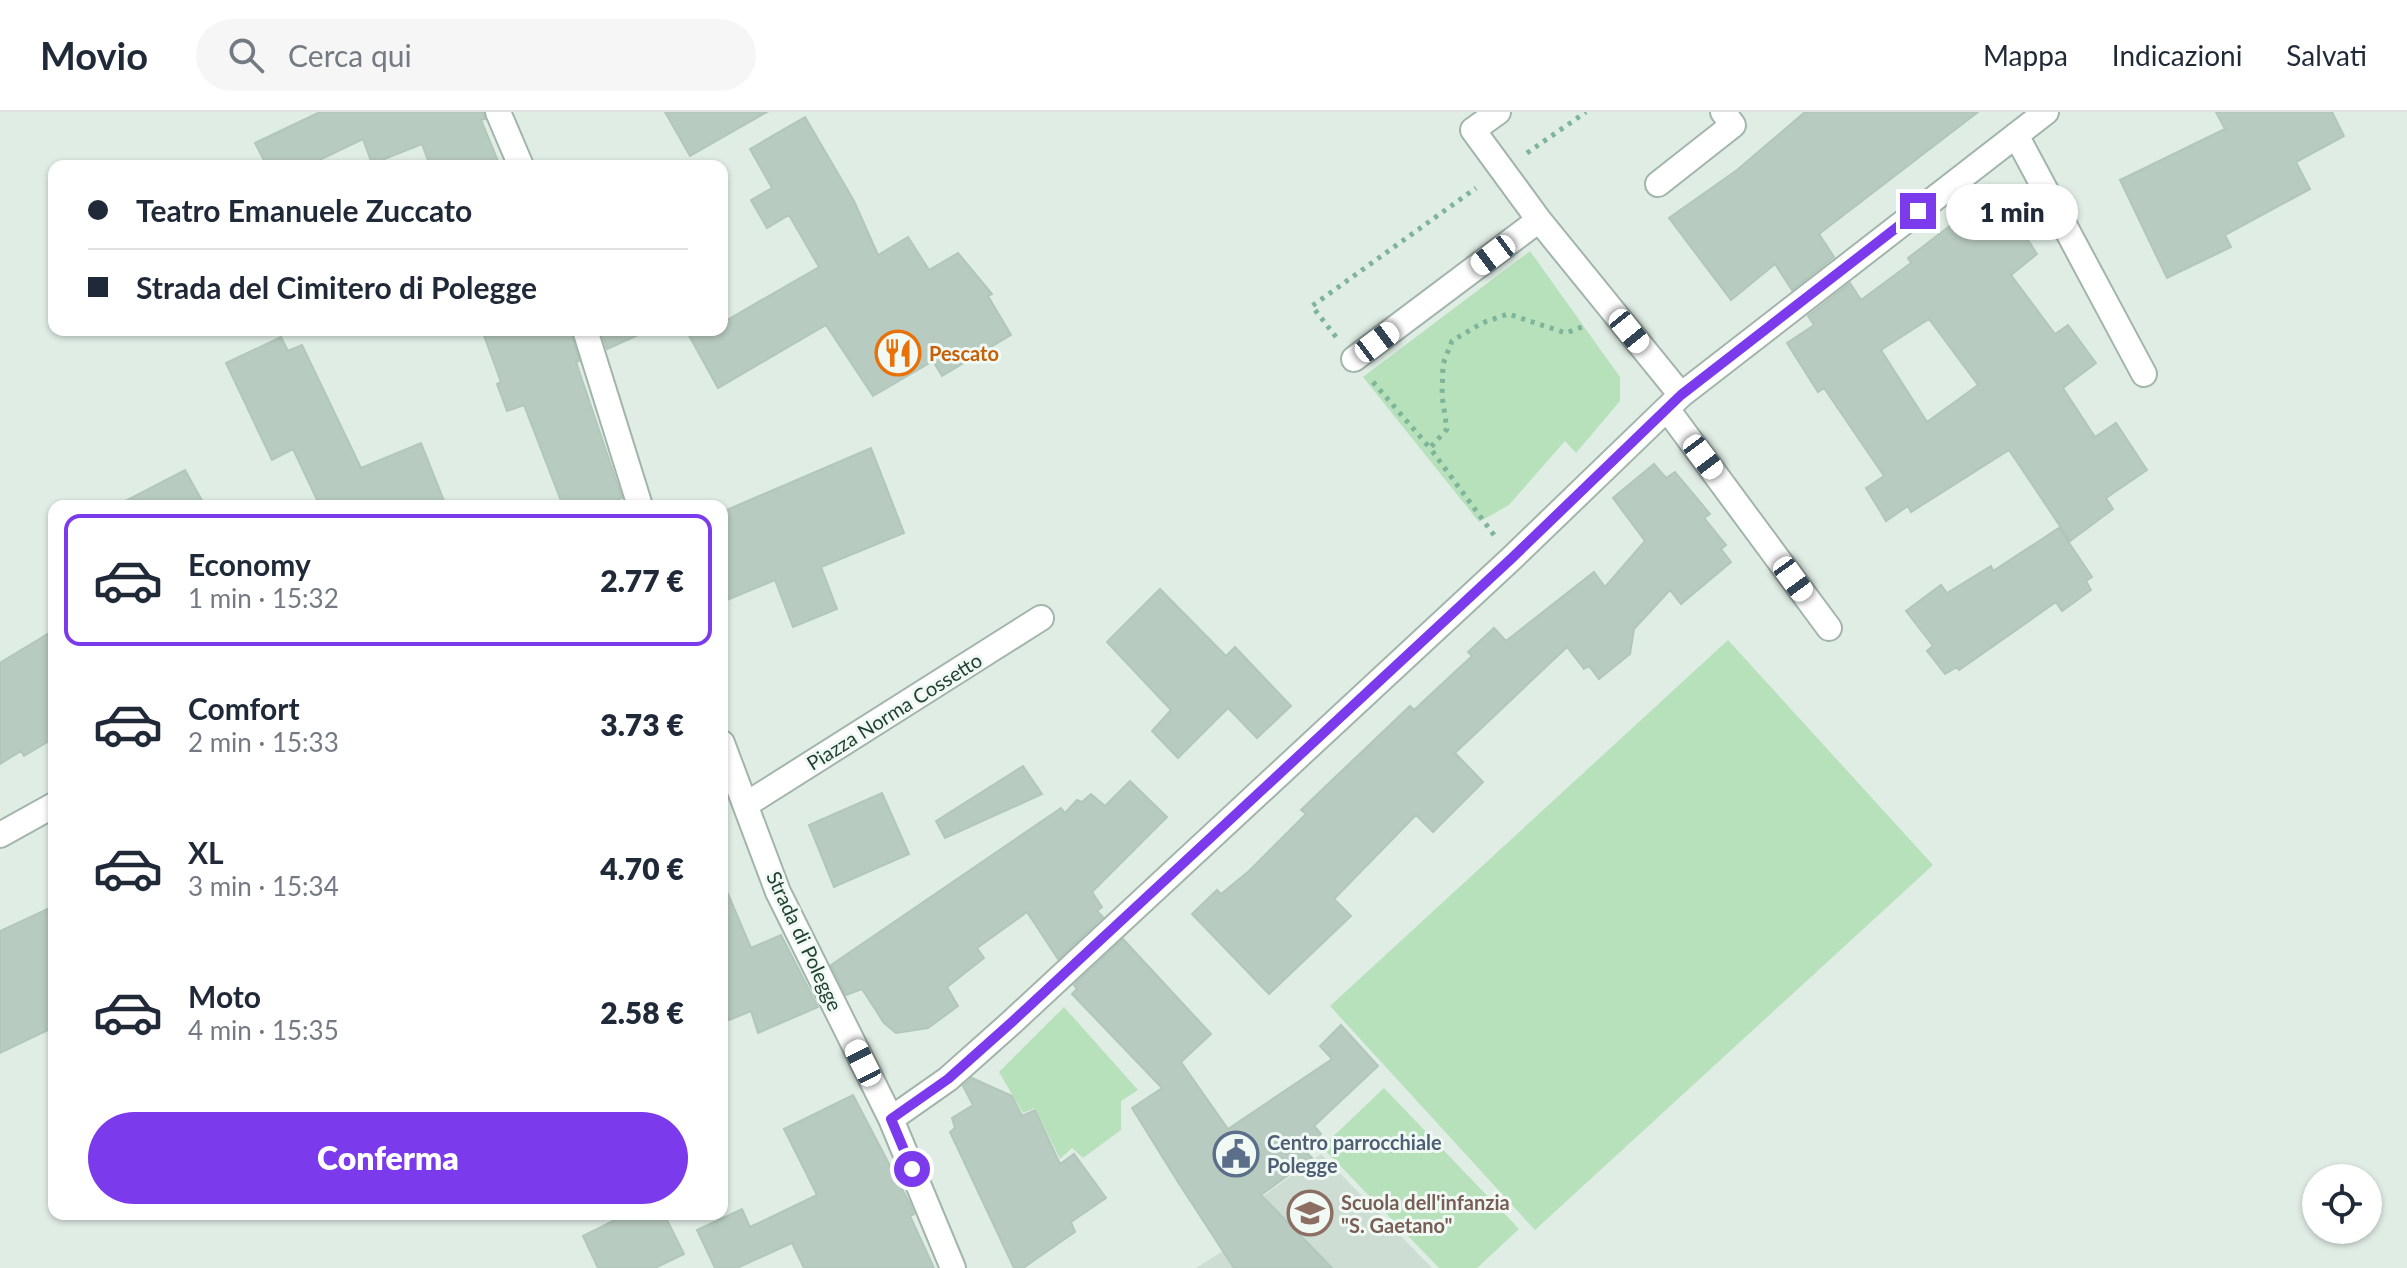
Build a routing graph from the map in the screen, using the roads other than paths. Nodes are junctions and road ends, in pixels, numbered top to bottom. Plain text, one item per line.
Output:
1 (498, 112) edge
2 (1498, 112) edge
3 (2046, 112) edge
4 (1735, 116) edge
5 (2016, 135) junction
6 (518, 160) edge
7 (1658, 184) dead end
8 (1539, 220) junction
9 (587, 336) edge
10 (1354, 359) road end
11 (2144, 374) dead end
12 (1674, 402) junction
13 (637, 500) edge
14 (1041, 618) dead end
15 (1829, 628) dead end
16 (728, 758) edge
17 (747, 804) junction
18 (48, 808) edge
19 (0, 835) edge
20 (891, 1119) junction
21 (953, 1268) edge

1 - 6 street
2 - 8 street
3 - 5 street
4 - 7 street
5 - 11 street
5 - 12 street
8 - 10 street
8 - 12 street
9 - 13 street
12 - 15 street
12 - 20 street
14 - 17 street, Piazza Norma Cossetto
16 - 17 street, Strada di Polegge
17 - 20 street, Strada di Polegge
18 - 19 street
20 - 21 street, Strada di Polegge

